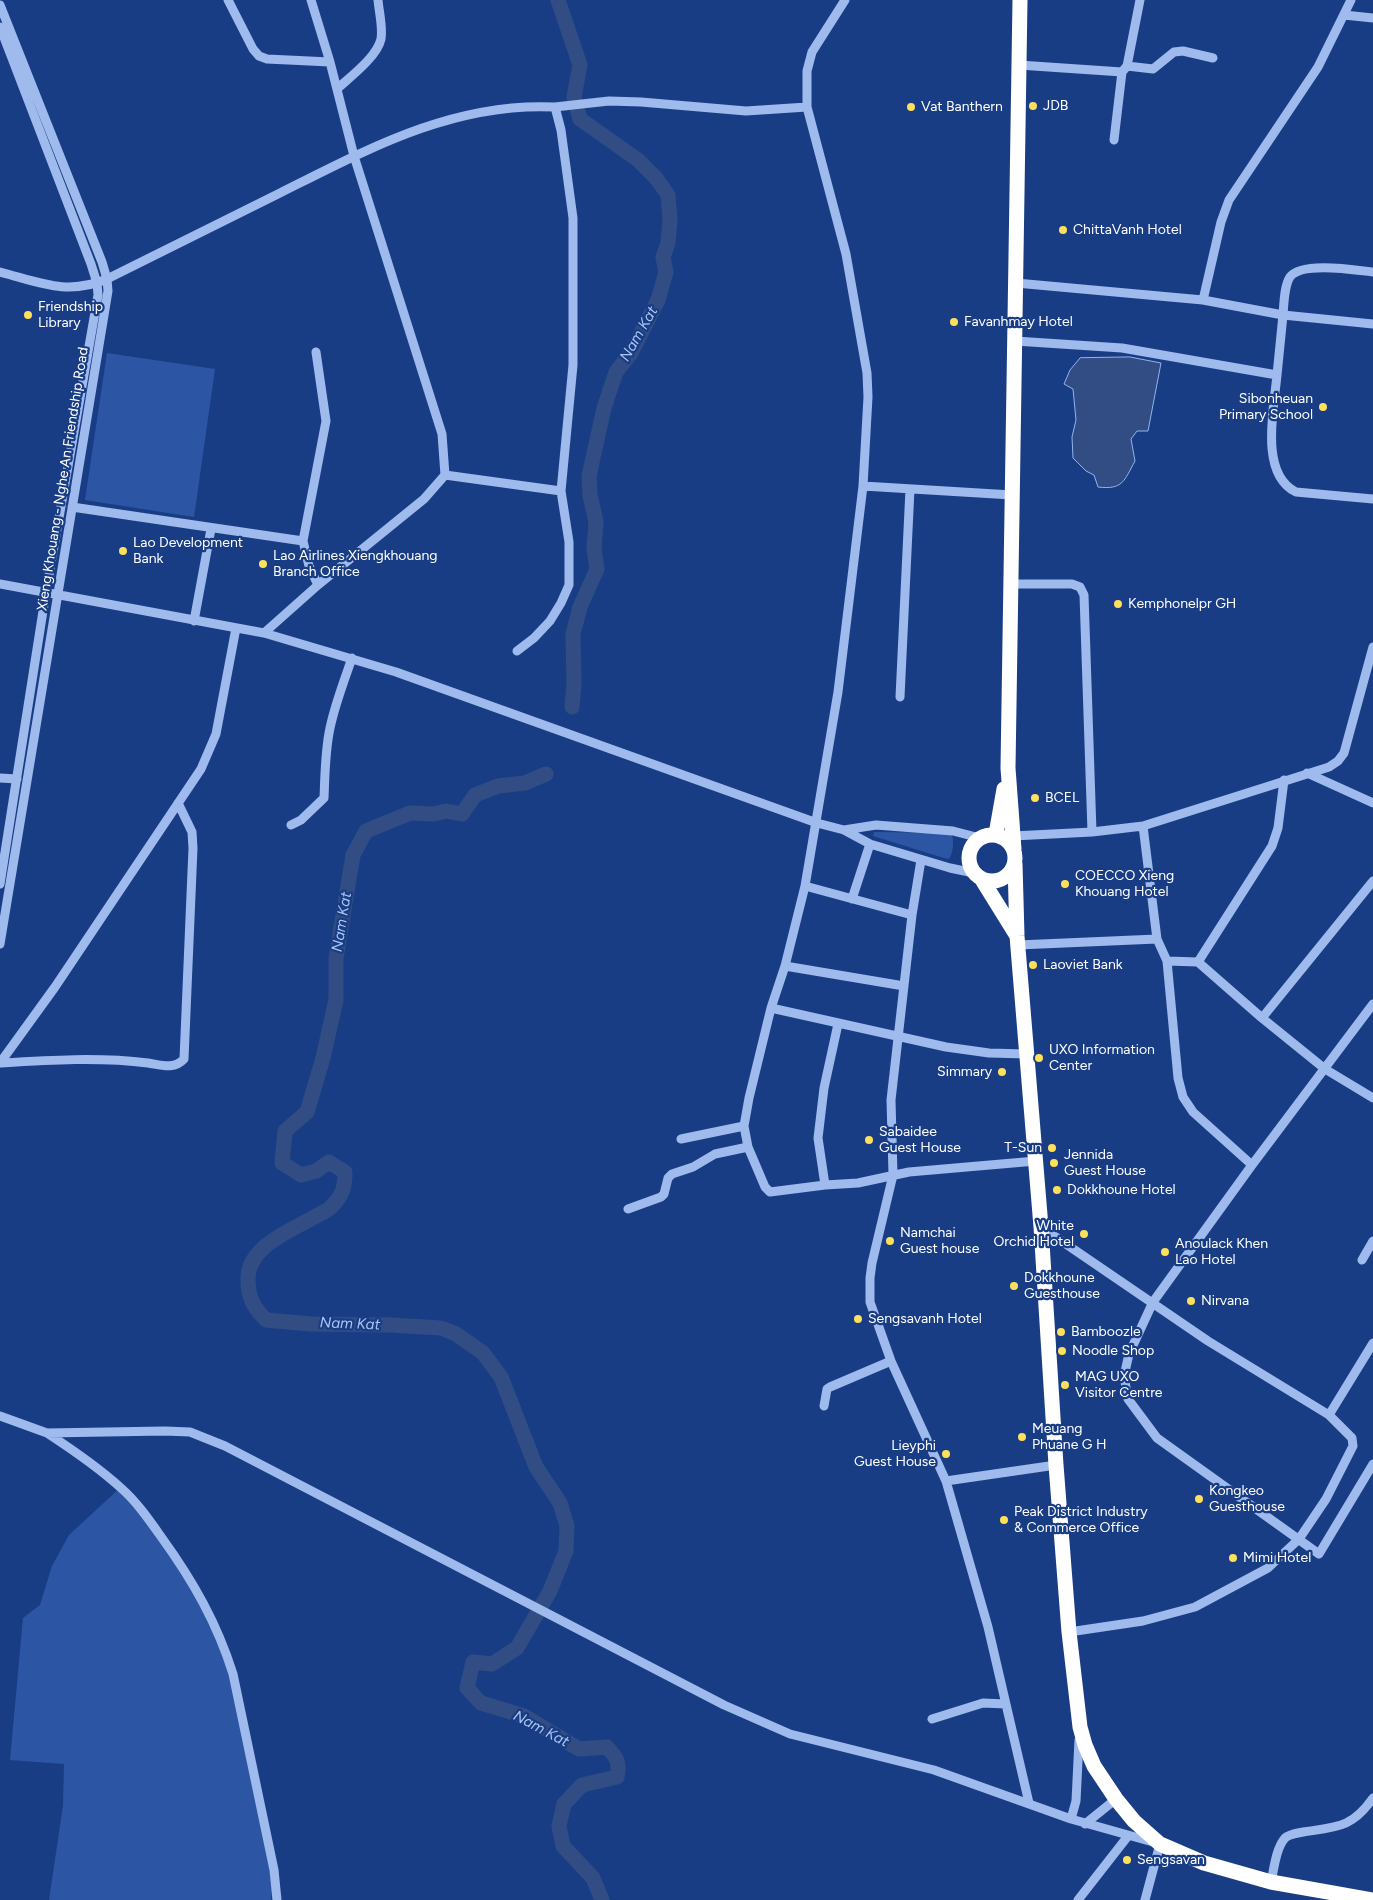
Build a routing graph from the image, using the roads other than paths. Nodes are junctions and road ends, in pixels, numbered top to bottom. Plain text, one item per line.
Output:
1 (228, 0) edge
2 (311, 0) edge
3 (378, 0) edge
4 (845, 0) edge
5 (1020, 0) edge
6 (1140, 0) edge
7 (1351, 0) edge
8 (0, 5) edge
9 (1344, 15) junction
10 (1373, 18) edge
11 (0, 27) edge
12 (1213, 58) dead end
13 (330, 62) junction
14 (1019, 65) junction
15 (1124, 69) junction
16 (337, 89) junction
17 (555, 107) junction
18 (807, 107) junction
19 (1114, 140) dead end
20 (354, 156) junction
21 (0, 272) edge
22 (1373, 272) edge
23 (107, 279) junction
24 (97, 283) junction
25 (1016, 283) junction
26 (1203, 300) junction
27 (1283, 315) junction
28 (1373, 324) edge
29 (1015, 341) junction
30 (316, 352) dead end
31 (1277, 375) junction
32 (445, 475) junction
33 (863, 486) junction
34 (910, 489) junction
35 (561, 491) junction
36 (1012, 495) junction
37 (1373, 499) edge
38 (72, 507) junction
39 (211, 529) junction
40 (303, 541) junction
41 (0, 584) edge
42 (318, 584) junction
43 (1011, 584) junction
44 (46, 592) junction
45 (57, 594) junction
46 (194, 621) junction
47 (236, 628) junction
48 (264, 633) junction
49 (1373, 647) edge
50 (517, 652) dead end
51 (352, 658) junction
52 (900, 697) dead end
53 (1008, 768) junction
54 (1307, 773) junction
55 (0, 778) edge
56 (17, 779) junction
57 (1284, 780) junction
58 (178, 803) junction
59 (1373, 803) edge
60 (817, 823) junction
61 (291, 825) dead end
62 (1144, 826) junction
63 (844, 830) junction
64 (1092, 832) junction
65 (996, 834) junction
66 (980, 838) junction
67 (870, 844) junction
68 (1014, 850) junction
69 (921, 860) junction
70 (978, 875) junction
71 (1373, 880) edge
72 (0, 884) edge
73 (805, 886) junction
74 (852, 899) junction
75 (912, 915) junction
76 (1157, 939) junction
77 (1018, 941) junction
78 (0, 944) edge
79 (1167, 961) junction
80 (1198, 962) junction
81 (785, 966) junction
82 (904, 986) junction
83 (1373, 1004) edge
84 (771, 1008) junction
85 (1262, 1018) junction
86 (838, 1024) junction
87 (898, 1035) junction
88 (1027, 1054) junction
89 (1, 1063) edge
90 (1325, 1069) junction
91 (1373, 1098) edge
92 (744, 1126) junction
93 (681, 1139) dead end
94 (748, 1147) junction
95 (1036, 1161) junction
96 (1252, 1165) junction
97 (893, 1175) junction
98 (826, 1185) junction
99 (628, 1210) dead end
100 (1041, 1227) junction
101 (1373, 1241) edge
102 (1362, 1260) dead end
103 (1153, 1302) junction
104 (1373, 1342) edge
105 (891, 1361) junction
106 (824, 1406) dead end
107 (1329, 1415) junction
108 (0, 1416) edge
109 (47, 1433) junction
110 (1373, 1464) edge
111 (1056, 1465) junction
112 (946, 1481) junction
113 (1299, 1539) junction
114 (1069, 1632) junction
115 (1006, 1704) junction
116 (932, 1719) dead end
117 (1080, 1727) junction
118 (1373, 1798) edge
119 (1116, 1799) junction
120 (1029, 1803) junction
121 (1071, 1819) junction
122 (1085, 1824) junction
123 (1128, 1836) junction
124 (1160, 1844) junction
125 (1271, 1882) junction
126 (277, 1900) edge
127 (1078, 1900) edge
128 (1145, 1900) edge
129 (1373, 1900) edge

1 - 13 street
2 - 13 street
3 - 16 street
4 - 18 street
5 - 14 highway
6 - 15 street
7 - 9 street
8 - 23 street, Xieng Khouang - Nghe An Friendship Road
9 - 10 street
9 - 26 street
11 - 24 street, Xieng Khouang - Nghe An Friendship Road
12 - 15 street
13 - 16 street
14 - 15 street
14 - 25 highway
15 - 19 street
16 - 20 street
17 - 18 street
17 - 20 street
17 - 35 street
18 - 33 street
20 - 23 street
20 - 32 street
21 - 24 street
22 - 27 street
23 - 24 street
23 - 38 street, Xieng Khouang - Nghe An Friendship Road
24 - 44 street, Xieng Khouang - Nghe An Friendship Road
25 - 26 street
25 - 29 highway
26 - 27 street
27 - 28 street
27 - 31 street
29 - 31 street
29 - 36 highway
30 - 40 street
31 - 37 street
32 - 35 street
32 - 42 street
33 - 34 street
33 - 60 street
34 - 36 street
34 - 52 street
35 - 50 street
36 - 43 highway
38 - 39 street
38 - 45 street, Xieng Khouang - Nghe An Friendship Road
39 - 40 street
39 - 46 street
40 - 42 street
41 - 44 street
42 - 48 street
43 - 53 highway
43 - 64 street
44 - 45 street
44 - 56 street, Xieng Khouang - Nghe An Friendship Road
45 - 46 street
45 - 78 street, Xieng Khouang - Nghe An Friendship Road
46 - 47 street
47 - 48 street
47 - 58 street
48 - 51 street
49 - 54 street
51 - 60 street
51 - 61 street
53 - 65 highway
53 - 68 highway
54 - 57 street
54 - 59 street
55 - 56 street
56 - 72 street, Xieng Khouang - Nghe An Friendship Road
57 - 62 street
57 - 80 street
58 - 89 street
58 - 89 street
60 - 63 street
60 - 73 street
62 - 64 street
62 - 76 street
63 - 66 street
63 - 67 street
64 - 68 street
65 - 66 highway
65 - 68 highway
66 - 70 highway
67 - 69 street
67 - 74 street
68 - 70 highway
68 - 77 highway
69 - 70 street
69 - 75 street
70 - 77 highway
71 - 85 street
73 - 74 street
73 - 81 street
74 - 75 street
75 - 82 street
76 - 77 street
76 - 79 street
77 - 88 highway
79 - 80 street
79 - 96 street
80 - 85 street
81 - 82 street
81 - 84 street
82 - 87 street
83 - 90 street
84 - 86 street
84 - 92 street
85 - 90 street
86 - 87 street
86 - 98 street
87 - 88 street
87 - 97 street
88 - 95 highway
90 - 91 street
90 - 96 street
92 - 93 street
92 - 94 street
94 - 98 street
94 - 99 street
95 - 97 street
95 - 100 highway
96 - 103 street
97 - 98 street
97 - 105 street
100 - 103 street
100 - 111 highway
101 - 102 street
103 - 107 street
103 - 113 street
104 - 107 street
105 - 106 street
105 - 112 street
107 - 113 street
108 - 109 street
109 - 120 street
109 - 126 street
110 - 113 street
111 - 112 street
111 - 114 highway
112 - 115 street
113 - 114 street
114 - 117 highway
115 - 116 street
115 - 120 street
117 - 119 highway
117 - 121 street
118 - 125 street
119 - 122 street
119 - 124 highway
120 - 121 street
121 - 122 street
122 - 123 street
123 - 124 street
123 - 127 street
124 - 125 highway
124 - 128 street
125 - 129 highway

